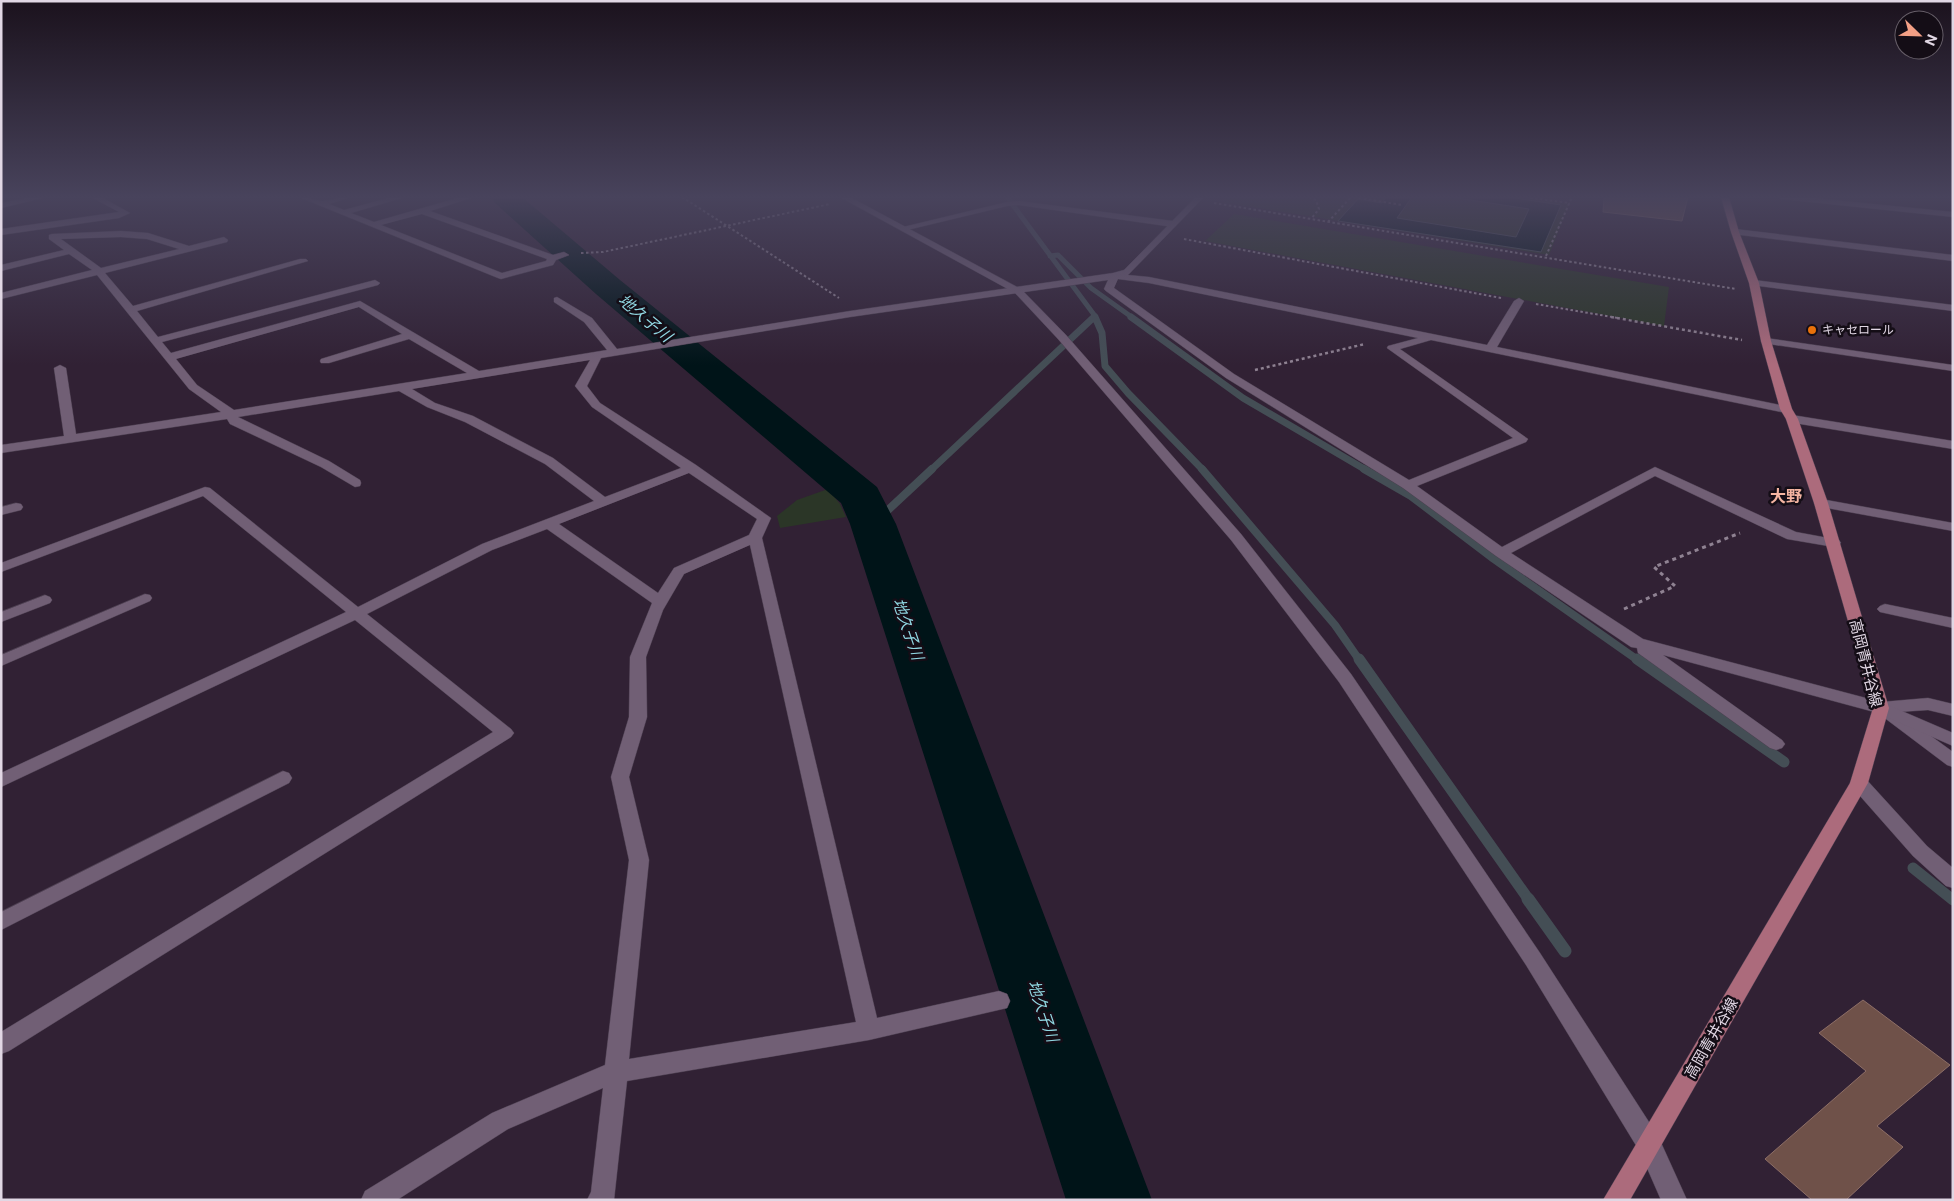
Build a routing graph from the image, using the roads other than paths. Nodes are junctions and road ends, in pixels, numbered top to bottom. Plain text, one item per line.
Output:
1 (62, 253) edge
2 (73, 253) edge
3 (171, 253) edge
4 (443, 253) edge
5 (538, 253) edge
6 (949, 253) edge
7 (1145, 253) edge
8 (1743, 253) edge
9 (1911, 253) edge
10 (564, 255) dead end
11 (552, 258) junction
12 (1953, 258) edge
13 (303, 261) dead end
14 (1, 268) edge
15 (98, 271) junction
16 (1114, 276) junction
17 (375, 283) dead end
18 (1756, 287) junction
19 (1018, 291) junction
20 (1, 296) edge
21 (556, 300) dead end
22 (1519, 301) road end
23 (1953, 308) edge
24 (130, 310) junction
25 (410, 335) junction
26 (1430, 338) junction
27 (156, 341) junction
28 (1766, 341) junction
29 (1490, 350) junction
30 (615, 353) junction
31 (597, 356) junction
32 (169, 357) junction
33 (325, 361) dead end
34 (60, 368) dead end
35 (1953, 368) edge
36 (478, 375) junction
37 (400, 387) junction
38 (230, 414) junction
39 (1789, 414) junction
40 (71, 439) junction
41 (1953, 445) edge
42 (1, 449) edge
43 (692, 468) junction
44 (355, 482) dead end
45 (1408, 485) junction
46 (605, 503) junction
47 (1822, 504) junction
48 (16, 507) dead end
49 (1, 511) edge
50 (550, 524) junction
51 (1953, 527) edge
52 (755, 538) junction
53 (1834, 544) junction
54 (1501, 554) junction
55 (1, 568) edge
56 (144, 598) dead end
57 (45, 600) dead end
58 (660, 602) junction
59 (1885, 609) dead end
60 (355, 614) junction
61 (1, 617) edge
62 (1953, 623) edge
63 (1637, 643) junction
64 (1, 660) edge
65 (1880, 708) junction
66 (1953, 710) edge
67 (1952, 739) edge
68 (1776, 744) dead end
69 (1953, 760) edge
70 (283, 778) dead end
71 (1, 781) edge
72 (1859, 783) junction
73 (1953, 880) edge
74 (1, 922) edge
75 (998, 1002) dead end
76 (869, 1030) junction
77 (1, 1044) edge
78 (615, 1072) junction
79 (1649, 1144) junction
80 (374, 1200) edge
81 (600, 1200) edge
82 (1616, 1200) edge
83 (1674, 1200) edge

1 - 14 street
2 - 15 street
3 - 15 street
4 - 11 street
5 - 11 street
6 - 19 street
7 - 16 street
8 - 18 main road, 高岡青井谷線
9 - 12 street
10 - 11 street
13 - 24 street
15 - 20 street
15 - 24 street
16 - 19 street
16 - 26 street
16 - 45 street
17 - 27 street
18 - 23 street
18 - 28 main road, 高岡青井谷線
19 - 30 street
19 - 79 street
21 - 30 street
22 - 29 street
24 - 27 street
25 - 32 street
25 - 33 street
25 - 36 street
26 - 29 street
26 - 45 street
27 - 32 street
28 - 35 street
28 - 39 main road, 高岡青井谷線
29 - 39 street
30 - 31 street
31 - 36 street
31 - 43 street
32 - 38 street
34 - 40 street
36 - 37 street
37 - 38 street
37 - 46 street
38 - 40 street
38 - 44 street
39 - 41 street
39 - 47 main road, 高岡青井谷線
40 - 42 street
43 - 46 street
43 - 52 street
45 - 54 street
46 - 50 street
47 - 51 street
47 - 53 main road, 高岡青井谷線
48 - 49 street
50 - 58 street
50 - 60 street
52 - 58 street
52 - 76 street
53 - 54 street
53 - 65 main road, 高岡青井谷線
54 - 63 street
55 - 60 street
56 - 64 street
57 - 61 street
58 - 78 street
59 - 62 street
60 - 71 street
60 - 77 street
63 - 65 street
63 - 68 street
65 - 66 street
65 - 67 street
65 - 69 street
65 - 72 main road, 高岡青井谷線
70 - 74 street
72 - 73 street
72 - 79 main road, 高岡青井谷線
75 - 76 street
76 - 78 street
78 - 80 street
78 - 81 street
79 - 82 main road, 高岡青井谷線
79 - 83 street

